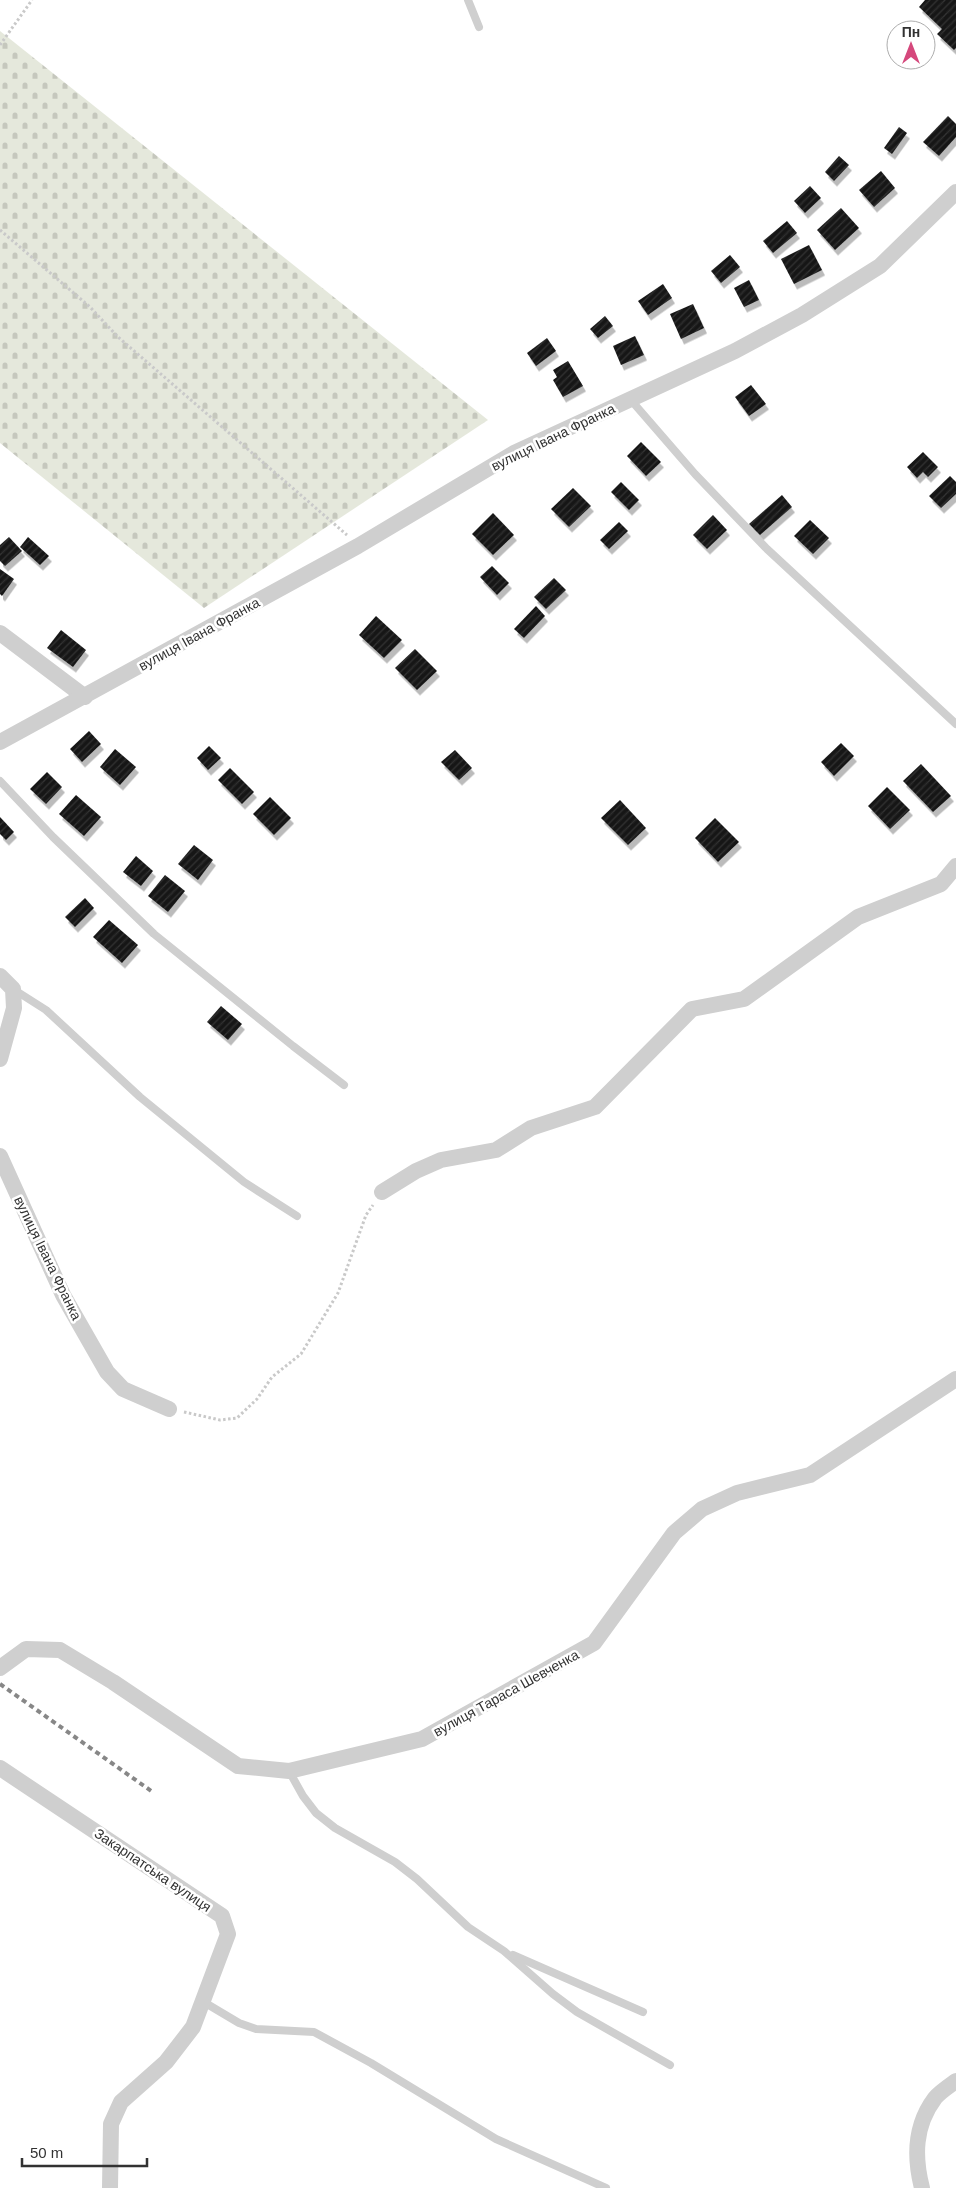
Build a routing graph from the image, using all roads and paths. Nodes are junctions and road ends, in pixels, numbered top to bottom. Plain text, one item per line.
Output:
1 (32, 0) edge
2 (468, 0) edge
3 (479, 27) dead end
4 (0, 45) edge
5 (956, 192) edge
6 (0, 230) edge
7 (630, 399) junction
8 (358, 546) junction
9 (0, 633) edge
10 (85, 697) junction
11 (956, 724) edge
12 (0, 742) edge
13 (0, 781) edge
14 (956, 866) edge
15 (0, 976) edge
16 (13, 989) junction
17 (0, 1059) edge
18 (344, 1084) dead end
19 (0, 1156) edge
20 (382, 1192) joint
21 (297, 1216) dead end
22 (956, 1379) edge
23 (169, 1409) joint
24 (0, 1668) edge
25 (0, 1768) edge
26 (289, 1771) junction
27 (504, 1951) junction
28 (202, 2001) junction
29 (643, 2012) dead end
30 (670, 2065) dead end
31 (956, 2081) edge
32 (110, 2188) edge
33 (606, 2188) edge
34 (922, 2188) edge

1 - 4 path
2 - 3 lane
5 - 7 street, вулиця Івана Франка
6 - 8 path
7 - 8 street, вулиця Івана Франка
7 - 11 lane
8 - 10 street, вулиця Івана Франка
9 - 10 street
10 - 12 street, вулиця Івана Франка
13 - 18 lane
14 - 20 street
15 - 16 street
16 - 17 street
16 - 21 lane
19 - 23 street, вулиця Івана Франка
20 - 23 path
22 - 26 street, вулиця Тараса Шевченка
24 - 26 street, вулиця Тараса Шевченка
25 - 28 street, Закарпатська вулиця
26 - 27 lane
27 - 29 lane
27 - 30 lane
28 - 32 street, Закарпатська вулиця
28 - 33 lane
31 - 34 street

